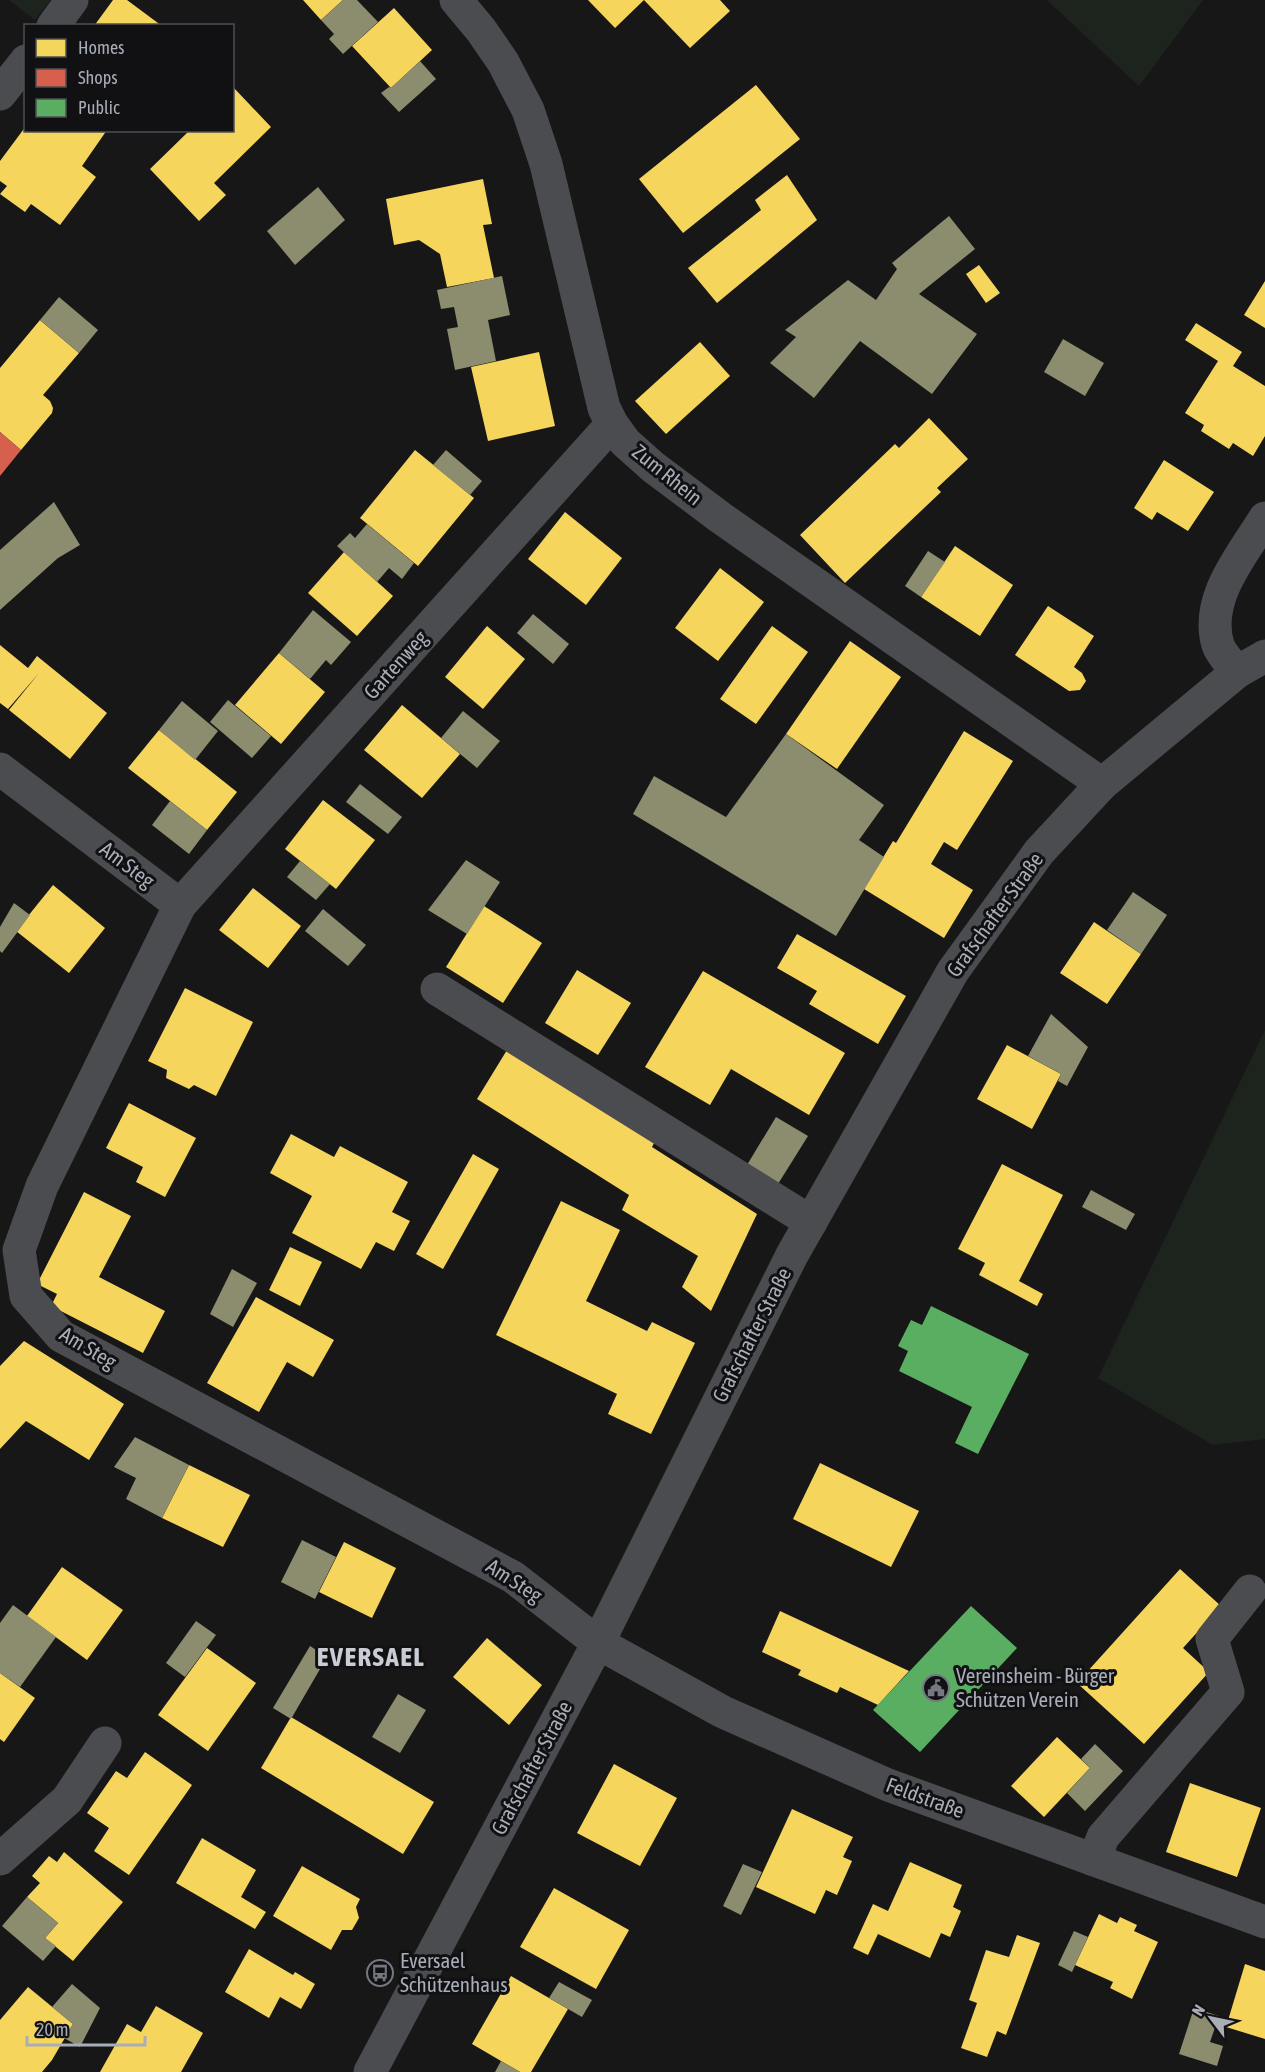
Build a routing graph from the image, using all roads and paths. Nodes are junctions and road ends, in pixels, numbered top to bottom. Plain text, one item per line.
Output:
1 (72, 0) edge
2 (456, 0) edge
3 (54, 24) edge
4 (24, 63) edge
5 (0, 94) edge
6 (612, 424) junction
7 (1265, 518) edge
8 (1265, 656) edge
9 (1237, 672) junction
10 (0, 769) edge
11 (1102, 784) junction
12 (180, 906) junction
13 (437, 989) dead end
14 (811, 1222) junction
15 (1250, 1591) dead end
16 (598, 1643) junction
17 (105, 1743) dead end
18 (0, 1859) edge
19 (1094, 1860) junction
20 (1265, 1922) edge
21 (370, 2072) edge

1 - 3 street
2 - 6 street, Zum Rhein
4 - 5 street
6 - 11 street, Zum Rhein
6 - 12 street, Gartenweg
7 - 9 street
8 - 9 street, Grafschafter Straße
9 - 11 street, Grafschafter Straße
10 - 12 street, Am Steg
11 - 14 street, Grafschafter Straße
12 - 16 street, Am Steg
13 - 14 street
14 - 16 street, Grafschafter Straße
15 - 19 street
16 - 19 street, Feldstraße
16 - 21 street, Grafschafter Straße
17 - 18 street
19 - 20 street, Feldstraße

